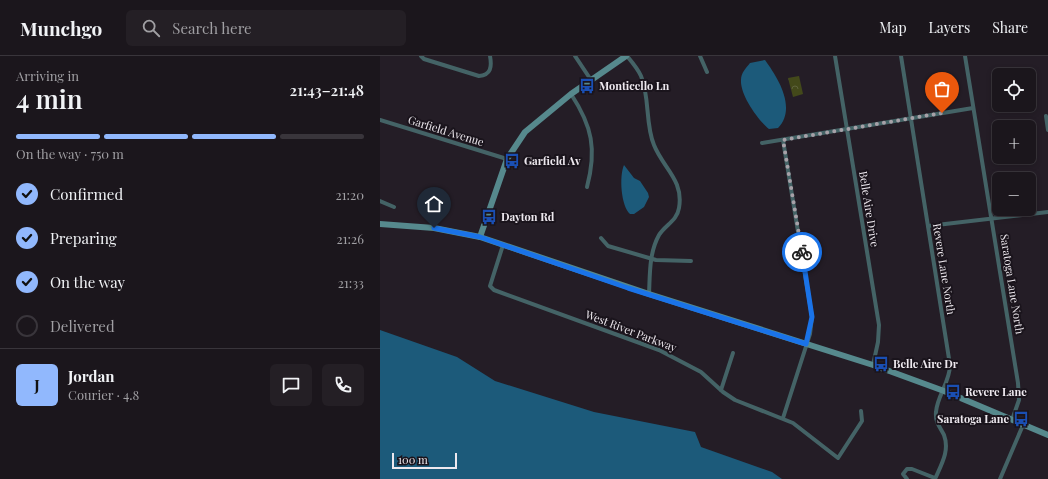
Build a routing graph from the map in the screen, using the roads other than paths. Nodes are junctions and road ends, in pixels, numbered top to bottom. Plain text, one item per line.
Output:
1 (421, 56) edge
2 (490, 56) edge
3 (574, 56) edge
4 (627, 56) edge
5 (700, 56) edge
6 (835, 56) edge
7 (901, 56) edge
8 (965, 56) edge
9 (707, 72) dead end
10 (591, 80) junction
11 (571, 94) junction
12 (973, 108) junction
13 (1046, 116) dead end
14 (911, 118) junction
15 (380, 120) edge
16 (847, 129) junction
17 (1048, 130) edge
18 (783, 140) junction
19 (762, 143) dead end
20 (507, 159) junction
21 (587, 187) dead end
22 (380, 200) edge
23 (394, 208) dead end
24 (1048, 212) edge
25 (992, 218) junction
26 (380, 224) edge
27 (928, 226) junction
28 (480, 237) junction
29 (601, 238) dead end
30 (503, 245) junction
31 (651, 259) junction
32 (691, 262) dead end
33 (649, 294) junction
34 (806, 344) junction
35 (733, 353) dead end
36 (873, 365) junction
37 (721, 390) junction
38 (944, 391) junction
39 (861, 411) dead end
40 (783, 418) junction
41 (1012, 420) junction
42 (1022, 425) junction
43 (1048, 435) edge
44 (907, 479) edge
45 (935, 479) edge
46 (1000, 479) edge

1 - 2 street
3 - 10 street
4 - 10 main road
4 - 31 street
5 - 9 street
6 - 16 street, Belle Aire Drive
7 - 14 street, Revere Lane North
8 - 12 street, Saratoga Lane North
10 - 11 main road
11 - 20 main road
11 - 21 street
12 - 14 street
12 - 25 street, Saratoga Lane North
13 - 17 street
14 - 16 street
14 - 27 street, Revere Lane North
15 - 20 street, Garfield Avenue
16 - 18 street
16 - 36 street, Belle Aire Drive
18 - 19 street
18 - 34 street
20 - 28 main road
22 - 23 street
24 - 25 street
25 - 27 street
25 - 41 street, Saratoga Lane North
26 - 28 main road
27 - 38 street, Revere Lane North
28 - 30 main road
29 - 31 street
30 - 33 main road
30 - 37 street, West River Parkway
31 - 32 street
31 - 33 street
33 - 34 main road
34 - 36 main road
34 - 40 street
35 - 37 street
36 - 38 main road
37 - 40 street, West River Parkway
38 - 41 main road
38 - 45 street, Revere Lane North
39 - 40 street, West River Parkway
41 - 42 main road
42 - 43 main road
42 - 46 street
44 - 45 street

